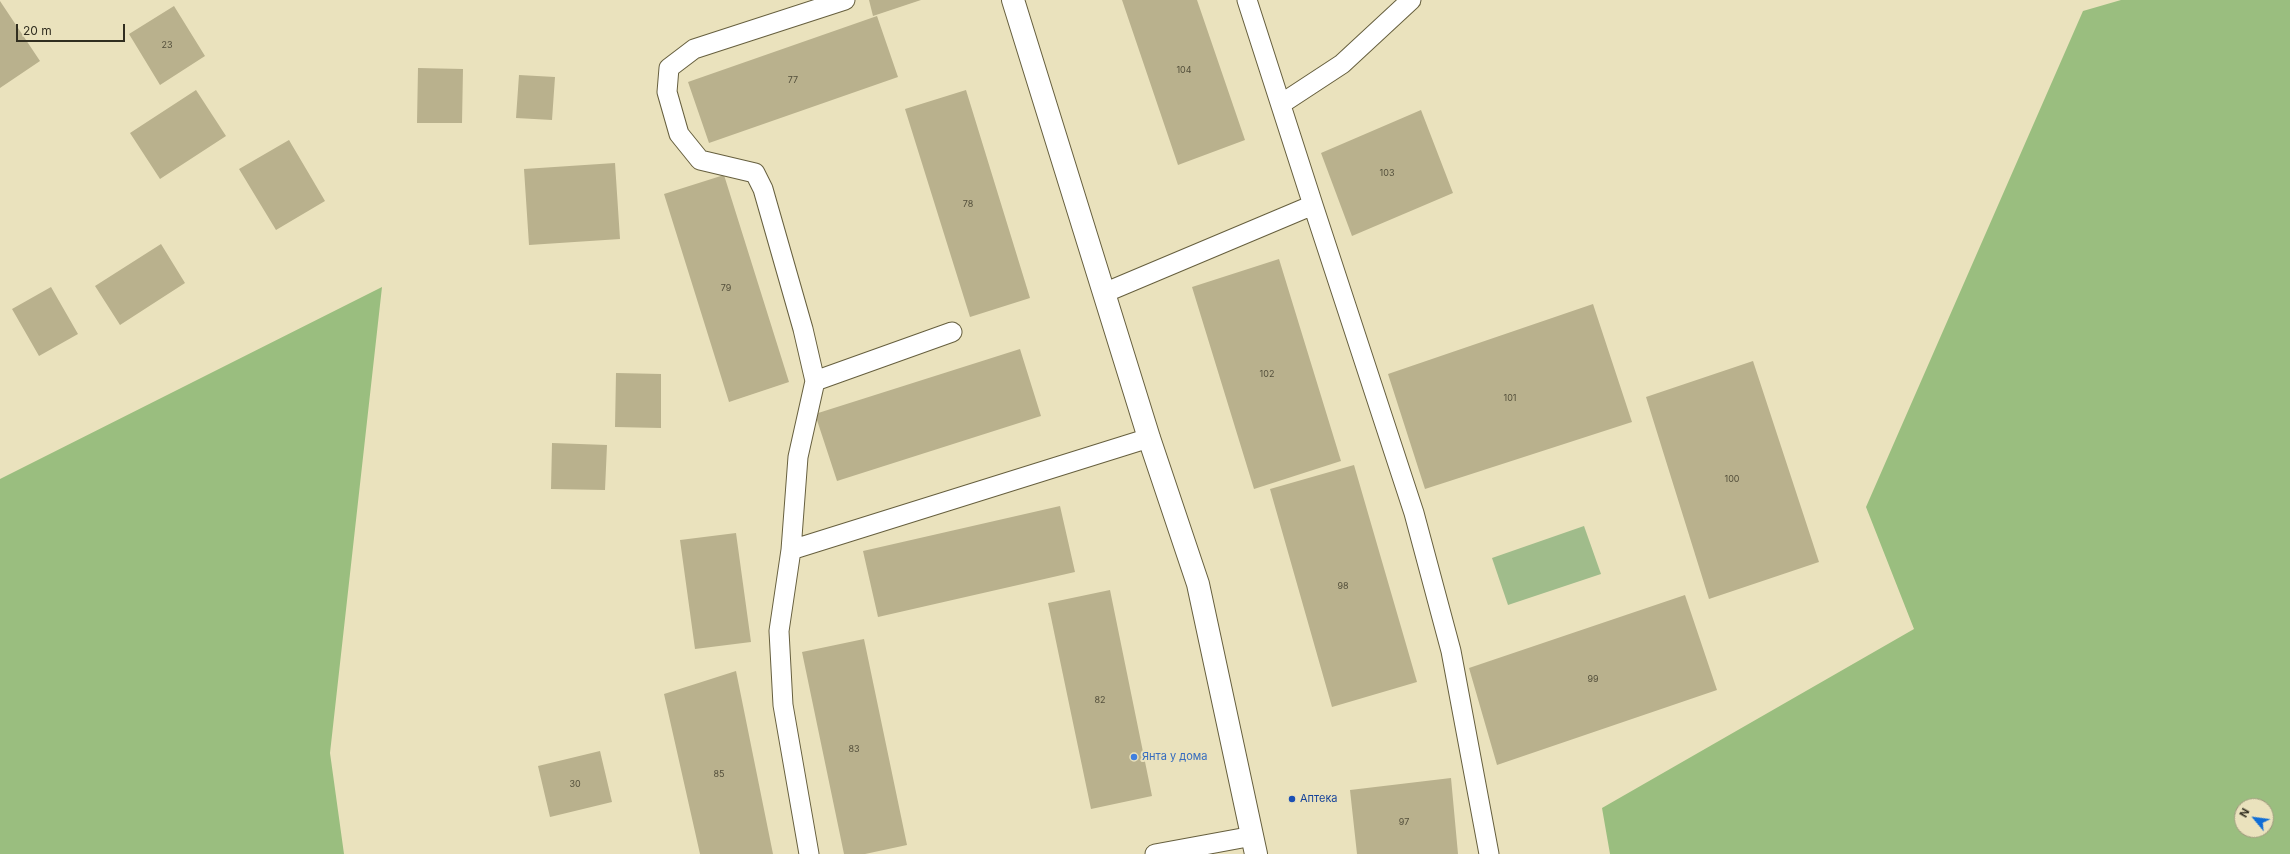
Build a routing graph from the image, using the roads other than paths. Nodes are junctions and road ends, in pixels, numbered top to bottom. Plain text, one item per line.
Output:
1 (845, 0) edge
2 (1013, 0) edge
3 (1247, 0) edge
4 (1405, 3) edge
5 (1281, 104) junction
6 (1313, 205) junction
7 (1104, 293) junction
8 (952, 332) dead end
9 (815, 381) junction
10 (1149, 438) junction
11 (791, 550) junction
12 (1254, 845) edge
13 (808, 854) edge
14 (1155, 854) edge
15 (1489, 854) edge

1 - 9 lane
2 - 7 street
3 - 5 lane
4 - 5 lane
5 - 6 lane
6 - 7 lane
6 - 15 lane
7 - 10 street
8 - 9 lane
9 - 11 lane
10 - 11 lane
10 - 12 street
11 - 13 lane
12 - 14 lane

